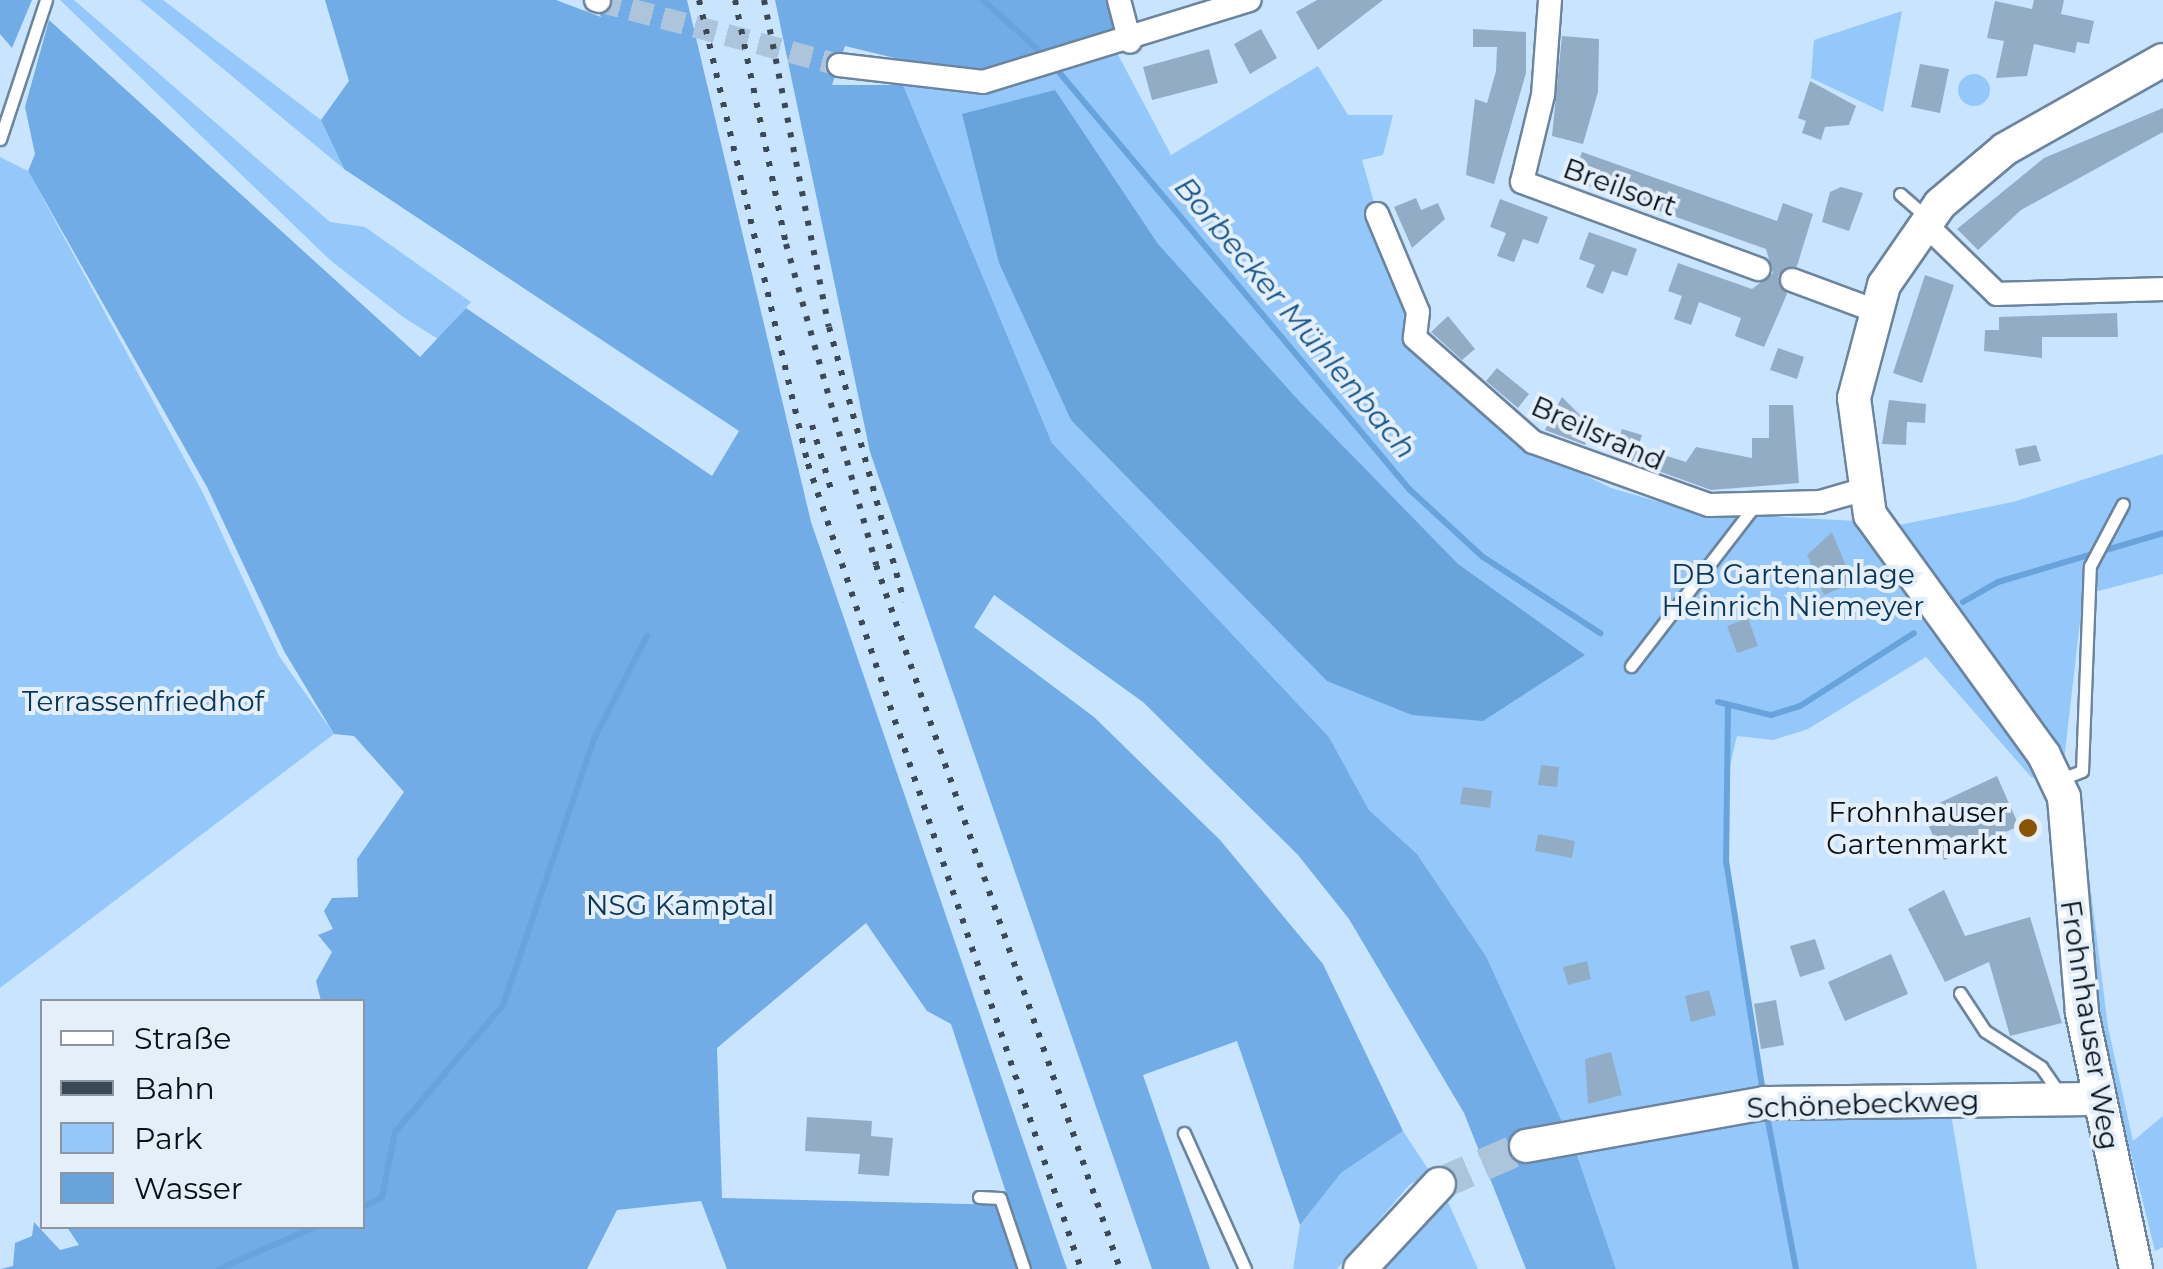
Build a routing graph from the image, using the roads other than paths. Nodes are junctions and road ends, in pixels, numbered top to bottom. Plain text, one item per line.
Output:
1 (46, 0) edge
2 (1119, 0) edge
3 (1250, 0) edge
4 (1550, 0) edge
5 (1130, 42) junction
6 (2163, 60) edge
7 (840, 65) tunnel mouth
8 (0, 139) edge
9 (1900, 194) dead end
10 (1377, 214) dead end
11 (1926, 220) junction
12 (1759, 269) dead end
13 (1792, 280) dead end
14 (2163, 288) edge
15 (1873, 310) junction
16 (1862, 490) junction
17 (2122, 504) dead end
18 (1754, 506) junction
19 (1631, 666) dead end
20 (2057, 780) junction
21 (1960, 993) dead end
22 (2097, 1099) junction
23 (2064, 1100) junction
24 (1184, 1133) dead end
25 (1526, 1146) tunnel mouth
26 (1439, 1184) tunnel mouth
27 (979, 1196) dead end
28 (1024, 1269) edge
29 (1245, 1269) edge
30 (1360, 1269) edge
31 (2136, 1269) edge

1 - 8 lane
2 - 5 street
3 - 5 street
4 - 12 street, Breilsort
5 - 7 street
6 - 11 main road
9 - 11 lane
10 - 18 street, Breilsrand
11 - 14 street
11 - 15 main road
13 - 15 street
15 - 16 main road
16 - 18 street, Breilsrand
16 - 20 main road, Frohnhauser Weg
17 - 20 lane
18 - 19 lane
20 - 22 main road, Frohnhauser Weg
21 - 23 lane
22 - 23 main road, Schönebeckweg
22 - 31 main road, Frohnhauser Weg
23 - 25 main road, Schönebeckweg
24 - 29 lane
26 - 30 main road
27 - 28 lane

